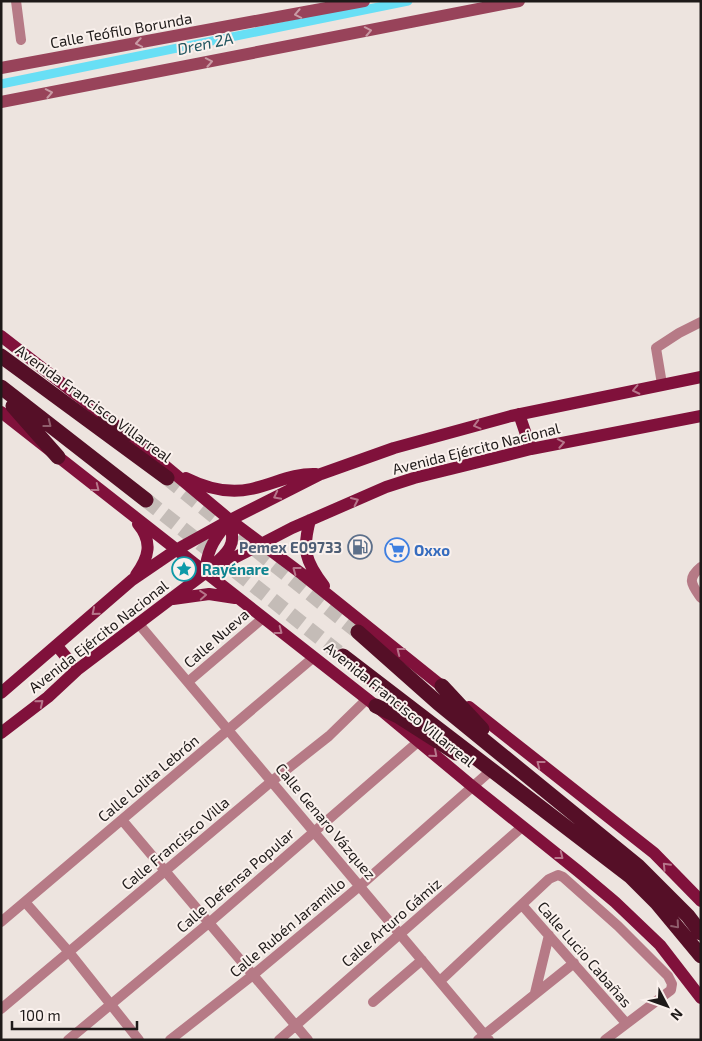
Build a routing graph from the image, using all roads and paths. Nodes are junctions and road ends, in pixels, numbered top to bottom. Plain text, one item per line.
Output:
1 (16, 1) edge
2 (364, 1) edge
3 (519, 1) edge
4 (21, 40) dead end
5 (1, 68) edge
6 (1, 102) edge
7 (701, 322) edge
8 (1, 336) edge
9 (1, 356) edge
10 (701, 377) edge
11 (662, 384) junction
12 (1, 387) edge
13 (1, 392) edge
14 (1, 412) edge
15 (518, 414) junction
16 (701, 416) edge
17 (127, 434) junction
18 (531, 449) junction
19 (58, 457) junction
20 (167, 473) junction
21 (321, 474) junction
22 (146, 500) tunnel mouth
23 (130, 514) junction
24 (230, 520) junction
25 (310, 520) junction
26 (261, 543) junction
27 (176, 550) junction
28 (701, 567) edge
29 (205, 573) junction
30 (132, 580) junction
31 (237, 598) junction
32 (701, 598) edge
33 (168, 600) junction
34 (335, 600) junction
35 (263, 618) junction
36 (138, 622) junction
37 (358, 632) tunnel mouth
38 (57, 646) junction
39 (343, 656) tunnel mouth
40 (314, 657) junction
41 (418, 666) junction
42 (77, 670) junction
43 (189, 681) junction
44 (442, 686) junction
45 (1, 694) edge
46 (372, 702) junction
47 (438, 703) junction
48 (420, 714) junction
49 (229, 730) junction
50 (1, 733) edge
51 (419, 741) junction
52 (487, 774) junction
53 (272, 780) junction
54 (472, 786) junction
55 (540, 786) junction
56 (547, 813) junction
57 (122, 820) junction
58 (522, 827) junction
59 (315, 831) junction
60 (166, 871) junction
61 (361, 885) junction
62 (701, 900) edge
63 (26, 902) junction
64 (522, 905) junction
65 (1, 922) edge
66 (210, 922) junction
67 (701, 932) edge
68 (400, 933) junction
69 (549, 935) junction
70 (69, 952) junction
71 (701, 956) edge
72 (422, 960) junction
73 (574, 963) junction
74 (253, 975) junction
75 (440, 981) junction
76 (535, 993) junction
77 (701, 998) edge
78 (374, 1002) dead end
79 (111, 1004) junction
80 (1, 1009) edge
81 (626, 1023) junction
82 (296, 1025) junction
83 (484, 1038) edge
84 (68, 1040) edge
85 (139, 1040) edge
86 (170, 1040) edge
87 (279, 1040) edge
88 (308, 1040) edge
89 (605, 1040) edge

1 - 4 street
2 -> 5 main road, Calle Teófilo Borunda
6 -> 3 main road
7 - 11 street
8 - 17 main road, Avenida Francisco Villarreal
9 - 17 highway
9 - 20 highway, Avenida Francisco Villarreal
10 - 11 main road, Avenida Ejército Nacional
11 -> 15 main road, Avenida Ejército Nacional
12 -> 22 highway
13 - 19 highway
14 - 19 main road, Avenida Francisco Villarreal
15 - 18 main road
15 -> 21 main road, Avenida Ejército Nacional
18 -> 16 main road, Avenida Ejército Nacional
17 - 20 main road, Avenida Francisco Villarreal
25 -> 18 main road, Avenida Ejército Nacional
19 -> 23 main road, Avenida Francisco Villarreal
20 - 21 main road
20 - 24 main road, Avenida Francisco Villarreal
21 -> 24 main road, Avenida Ejército Nacional
23 - 27 main road, Avenida Francisco Villarreal
23 - 30 main road
24 - 26 main road, Avenida Francisco Villarreal
24 - 27 main road, Avenida Ejército Nacional
24 - 29 main road
24 - 29 main road
25 - 26 main road, Avenida Ejército Nacional
25 - 34 main road
26 - 29 main road, Avenida Ejército Nacional
34 -> 26 main road, Avenida Francisco Villarreal
27 - 29 main road, Avenida Francisco Villarreal
27 - 30 main road, Avenida Ejército Nacional
28 - 32 street
29 - 31 main road, Avenida Francisco Villarreal
29 - 33 main road, Avenida Ejército Nacional
30 -> 38 main road, Avenida Ejército Nacional
33 -> 31 main road
31 - 35 main road, Avenida Francisco Villarreal
33 - 36 main road, Avenida Ejército Nacional
41 -> 34 main road, Avenida Francisco Villarreal
35 -> 40 main road, Avenida Francisco Villarreal
35 - 43 street, Calle Nueva
36 - 42 main road, Avenida Ejército Nacional
36 - 43 street, Calle Genaro Vázquez
37 - 47 highway, Avenida Francisco Villarreal
38 - 42 main road
38 - 45 main road, Avenida Ejército Nacional
39 - 48 highway, Avenida Francisco Villarreal
40 - 46 main road, Avenida Francisco Villarreal
40 - 49 street, Calle Lolita Lebrón
41 - 44 main road, Avenida Francisco Villarreal
41 - 47 main road
50 -> 42 main road, Avenida Ejército Nacional
43 - 49 street, Calle Genaro Vázquez
44 - 55 highway
62 -> 44 main road, Avenida Francisco Villarreal
46 - 48 main road
46 - 51 main road, Avenida Francisco Villarreal
46 - 52 highway
46 - 53 street, Calle Francisco Villa
47 - 48 main road
47 - 55 highway, Avenida Francisco Villarreal
48 - 56 highway, Avenida Francisco Villarreal
49 - 53 street, Calle Genaro Vázquez
49 - 57 street, Calle Lolita Lebrón
51 -> 54 main road, Avenida Francisco Villarreal
51 - 59 street, Calle Defensa Popular
52 - 54 street, Calle Rubén Jaramillo
52 - 56 highway
53 - 59 street, Calle Genaro Vázquez
53 - 60 street, Calle Francisco Villa
54 - 58 main road, Avenida Francisco Villarreal
54 - 61 street, Calle Rubén Jaramillo
55 - 67 highway, Avenida Francisco Villarreal
56 -> 71 highway, Avenida Francisco Villarreal
57 - 60 street
57 - 63 street, Calle Lolita Lebrón
58 - 68 street, Calle Arturo Gámiz
58 -> 77 main road, Avenida Francisco Villarreal
59 - 61 street, Calle Genaro Vázquez
59 - 66 street, Calle Defensa Popular
60 - 66 street
60 - 70 street, Calle Francisco Villa
61 - 68 street, Calle Genaro Vázquez
61 - 74 street, Calle Rubén Jaramillo
63 - 65 street, Calle Lolita Lebrón
63 - 70 street
64 - 69 street, Calle Lucio Cabañas
64 - 75 street
64 - 81 street
66 - 74 street
66 - 79 street, Calle Defensa Popular
68 - 72 street, Calle Genaro Vázquez
68 - 82 street, Calle Arturo Gámiz
69 - 73 street, Calle Lucio Cabañas
69 - 76 street
70 - 79 street
70 - 80 street, Calle Francisco Villa
72 - 75 street, Calle Genaro Vázquez
72 - 78 street
73 - 76 street
73 - 81 street, Calle Lucio Cabañas
74 - 82 street
74 - 86 street, Calle Rubén Jaramillo
75 - 83 street, Calle Genaro Vázquez
76 - 83 street
79 - 84 street, Calle Defensa Popular
79 - 85 street
81 - 89 street
82 - 87 street, Calle Arturo Gámiz
82 - 88 street

